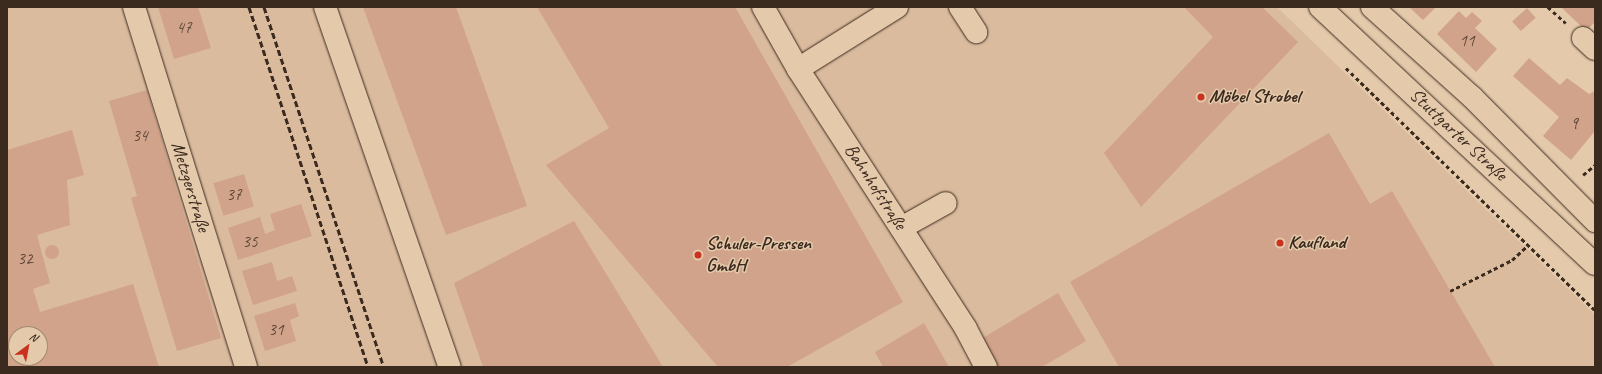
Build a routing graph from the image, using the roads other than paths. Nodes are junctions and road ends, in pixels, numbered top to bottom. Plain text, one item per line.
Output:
1 (134, 7) edge
2 (325, 7) edge
3 (763, 7) edge
4 (897, 7) edge
5 (960, 7) edge
6 (1320, 7) edge
7 (1372, 7) edge
8 (976, 32) dead end
9 (798, 69) junction
10 (946, 203) dead end
11 (1595, 221) edge
12 (901, 228) junction
13 (1595, 264) edge
14 (246, 367) edge
15 (450, 367) edge
16 (986, 367) edge

1 - 14 street, Metzgerstraße
2 - 15 street
3 - 9 street, Bahnhofstraße
4 - 9 street
5 - 8 street
6 - 13 street, Stuttgarter Straße
7 - 11 street, Stuttgarter Straße
9 - 12 street, Bahnhofstraße
10 - 12 street
12 - 16 street, Bahnhofstraße

